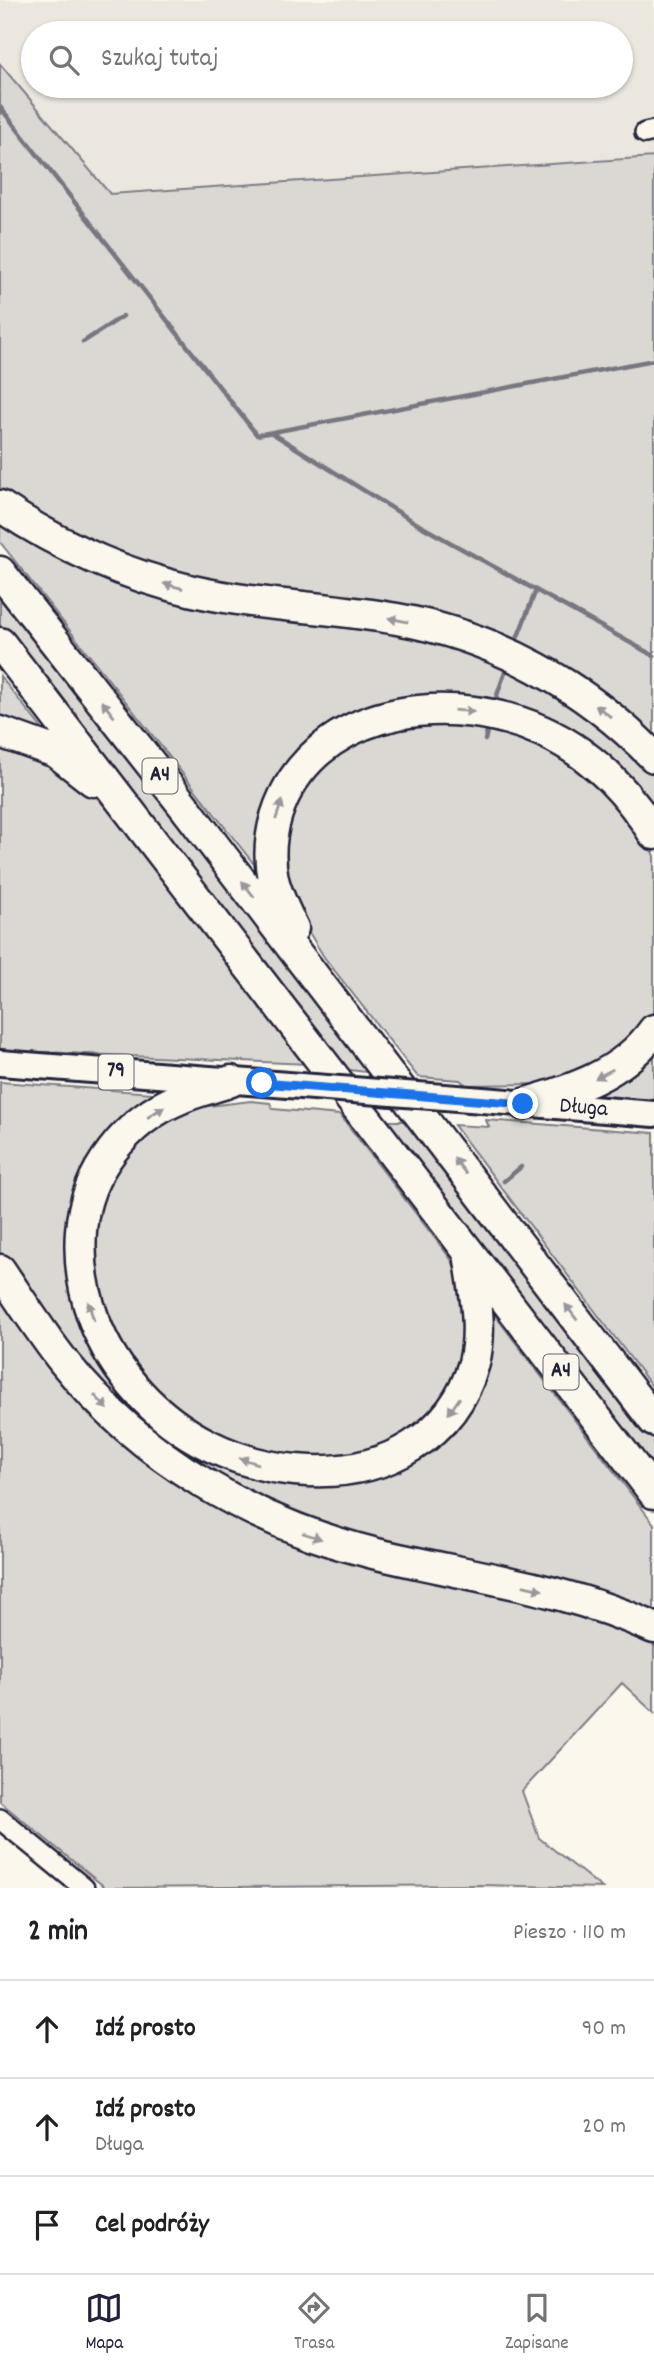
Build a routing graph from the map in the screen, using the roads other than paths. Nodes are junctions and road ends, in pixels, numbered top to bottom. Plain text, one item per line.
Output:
1 (0, 506) edge
2 (0, 572) edge
3 (0, 643) edge
4 (0, 732) edge
5 (654, 757) edge
6 (134, 814) junction
7 (654, 834) edge
8 (319, 982) junction
9 (654, 1030) edge
10 (0, 1063) edge
11 (232, 1081) junction
12 (523, 1104) junction
13 (654, 1114) edge
14 (469, 1251) junction
15 (0, 1270) edge
16 (613, 1366) junction
17 (654, 1406) edge
18 (654, 1421) edge
19 (654, 1493) edge
20 (654, 1628) edge
21 (0, 1819) edge
22 (84, 1888) edge

5 -> 1 highway
8 -> 2 highway, A4
3 - 6 highway, A4
4 - 6 highway
6 - 14 highway, A4
8 -> 7 highway
16 -> 8 highway, A4
9 -> 12 highway
10 - 11 main road, 79
11 - 12 main road, Długa / 79, bridge
14 -> 11 highway
12 - 13 main road, Długa / 79
14 - 19 highway, A4
15 -> 20 highway
16 - 17 highway
16 - 18 highway, A4
21 - 22 street

